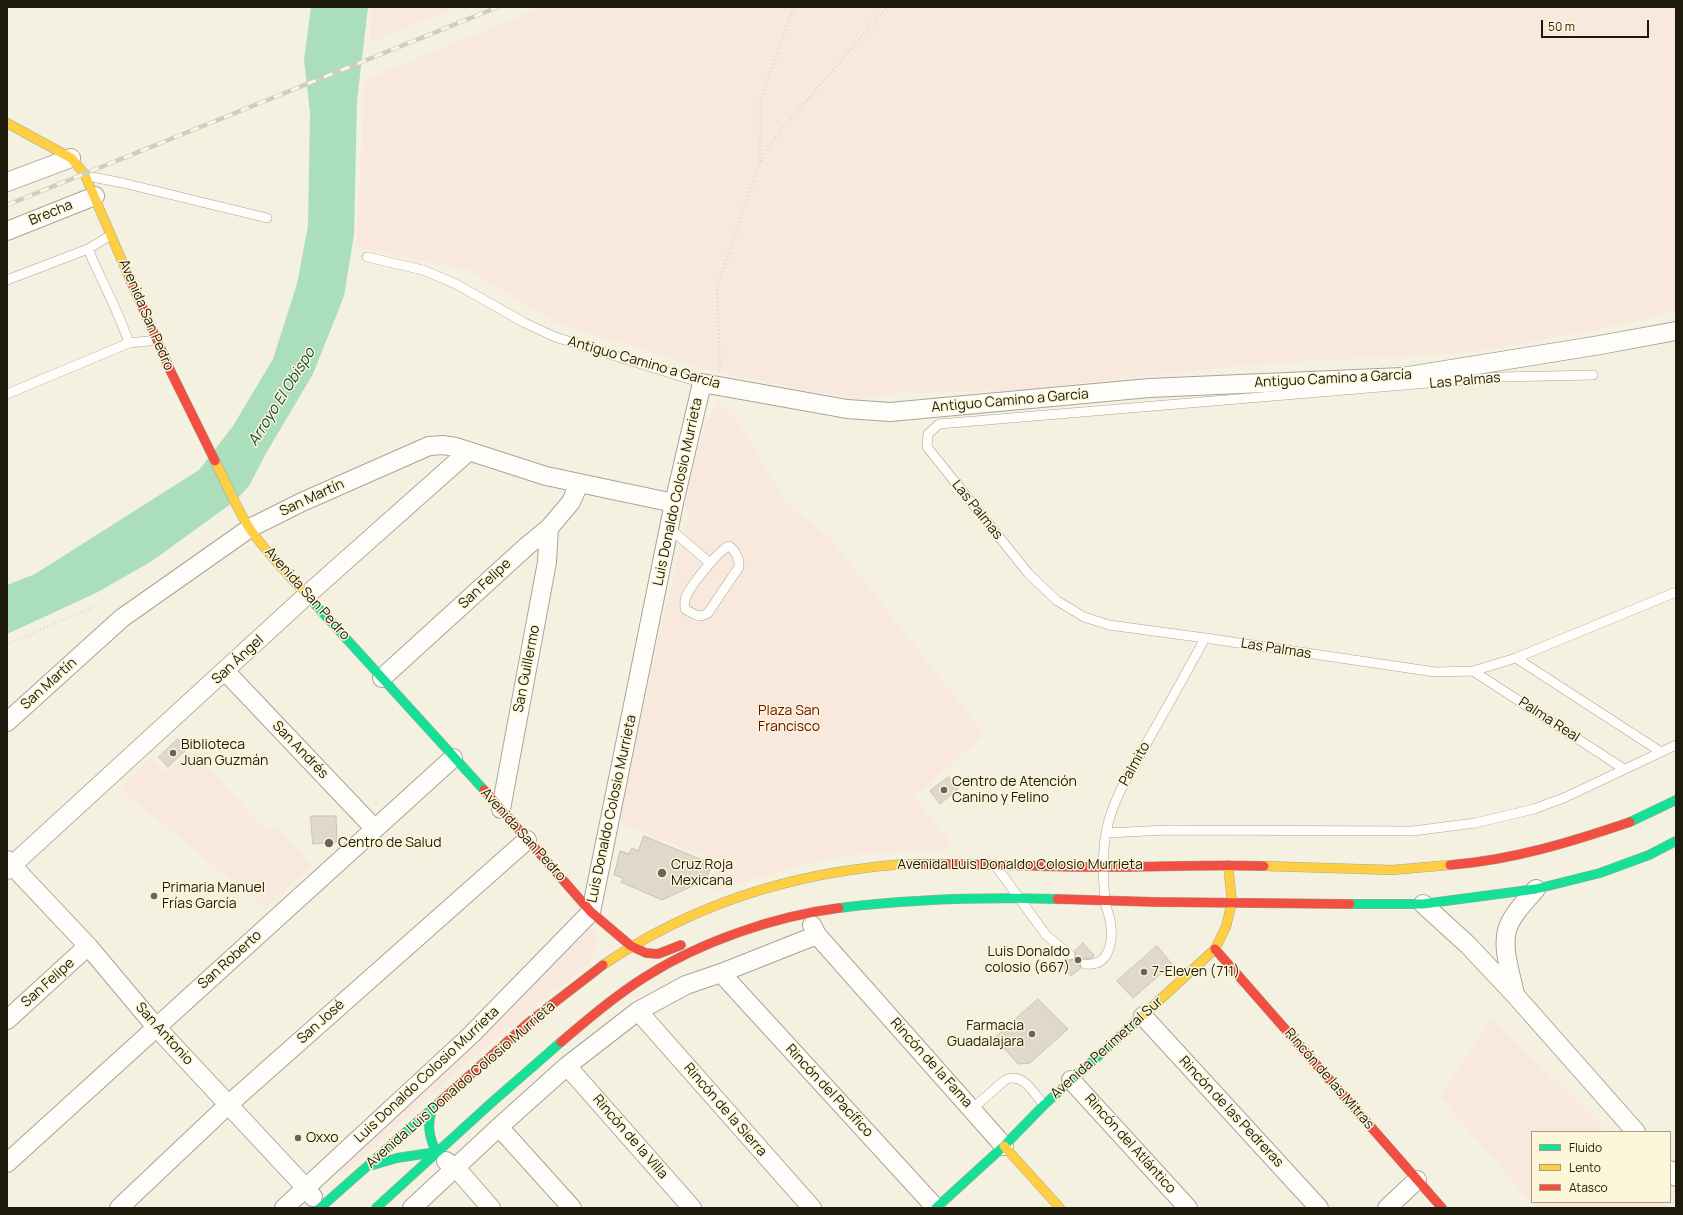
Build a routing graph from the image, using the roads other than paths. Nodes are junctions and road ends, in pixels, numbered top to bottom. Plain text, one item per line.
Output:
1 (7, 123) edge
2 (70, 158) junction
3 (85, 175) junction
4 (7, 182) edge
5 (94, 196) junction
6 (267, 218) dead end
7 (7, 231) edge
8 (112, 235) junction
9 (88, 248) junction
10 (367, 256) dead end
11 (7, 280) edge
12 (1676, 331) edge
13 (157, 340) junction
14 (129, 343) junction
15 (1593, 375) dead end
16 (702, 383) junction
17 (7, 394) edge
18 (469, 451) junction
19 (579, 484) junction
20 (674, 503) junction
21 (250, 528) junction
22 (549, 528) junction
23 (669, 528) junction
24 (710, 563) junction
25 (1676, 592) edge
26 (307, 596) junction
27 (1205, 638) junction
28 (1516, 658) junction
29 (225, 671) junction
30 (1473, 671) junction
31 (382, 678) junction
32 (7, 722) edge
33 (1676, 745) edge
34 (1661, 752) junction
35 (453, 758) junction
36 (1624, 769) junction
37 (1676, 800) edge
38 (501, 809) junction
39 (375, 829) junction
40 (1106, 833) junction
41 (527, 840) junction
42 (1676, 841) edge
43 (994, 864) junction
44 (9, 865) edge
45 (1228, 865) junction
46 (1103, 867) junction
47 (1536, 889) junction
48 (1019, 899) junction
49 (1105, 901) junction
50 (1232, 902) junction
51 (1423, 904) junction
52 (591, 912) junction
53 (806, 914) junction
54 (818, 935) junction
55 (710, 944) junction
56 (88, 946) junction
57 (631, 946) junction
58 (1215, 950) junction
59 (1070, 955) dead end
60 (1085, 964) dead end
61 (721, 973) junction
62 (1515, 995) junction
63 (638, 1011) junction
64 (1143, 1016) junction
65 (7, 1020) edge
66 (156, 1027) junction
67 (567, 1066) junction
68 (1071, 1080) junction
69 (229, 1104) junction
70 (1044, 1105) junction
71 (432, 1108) junction
72 (972, 1109) junction
73 (499, 1127) junction
74 (1635, 1131) edge
75 (1004, 1146) junction
76 (436, 1152) junction
77 (7, 1163) edge
78 (369, 1166) junction
79 (456, 1168) junction
80 (1417, 1180) junction
81 (306, 1188) junction
82 (119, 1208) edge
83 (284, 1208) edge
84 (320, 1208) edge
85 (376, 1208) edge
86 (412, 1208) edge
87 (491, 1208) edge
88 (572, 1208) edge
89 (692, 1208) edge
90 (812, 1208) edge
91 (936, 1208) edge
92 (1060, 1208) edge
93 (1188, 1208) edge
94 (1319, 1208) edge
95 (1387, 1208) edge
96 (1442, 1208) edge

1 - 2 main road
2 - 3 main road
2 - 4 street
3 - 5 main road, Avenida San Pedro
3 - 6 lane
5 - 7 street, Brecha
5 - 8 main road, Avenida San Pedro
8 - 9 lane
8 - 13 main road, Avenida San Pedro
9 - 11 lane
9 - 14 lane
10 - 16 lane, Antiguo Camino a García
12 - 16 street, Antiguo Camino a García
13 - 14 lane
13 - 21 main road, Avenida San Pedro
14 - 17 lane
15 - 27 lane, Las Palmas
16 - 20 street, Luis Donaldo Colosio Murrieta
18 - 19 street, San Martín
18 - 21 street, San Martín
18 - 26 street, San Ángel
19 - 20 street, San Martín
19 - 22 street, San Felipe
20 - 23 street, Luis Donaldo Colosio Murrieta
21 - 26 main road, Avenida San Pedro
21 - 32 street, San Martín
22 - 31 street, San Felipe
22 - 38 street, San Guillermo
23 - 24 lane
23 - 52 street, Luis Donaldo Colosio Murrieta
24 - 24 lane
25 - 28 lane, Las Palmas
26 - 29 street, San Ángel
26 - 31 main road, Avenida San Pedro
27 - 30 lane, Las Palmas
27 - 40 lane, Palmito
28 - 30 lane, Las Palmas
28 - 34 lane
29 - 39 street, San Andrés
29 - 44 street, San Ángel
30 - 36 lane, Palma Real
31 - 35 main road, Avenida San Pedro
33 - 34 lane
34 - 36 lane
35 - 38 main road, Avenida San Pedro
35 - 39 street, San Roberto
36 - 40 lane
37 - 45 main road, Avenida Luis Donaldo Colosio Murrieta
38 - 41 main road, Avenida San Pedro
39 - 66 street, San Roberto
40 - 46 lane, Palmito
41 - 52 main road, Avenida San Pedro
41 - 69 street, San José
42 - 47 main road
43 - 46 main road, Avenida Luis Donaldo Colosio Murrieta
43 - 48 lane
43 - 57 main road, Avenida Luis Donaldo Colosio Murrieta
44 - 56 street, San Antonio
45 - 46 main road, Avenida Luis Donaldo Colosio Murrieta
45 - 50 main road, Avenida Perimetral Sur
46 - 49 lane, Palmito
47 - 51 main road
47 - 62 street
48 - 49 main road
48 - 53 main road
48 - 59 lane
49 - 50 main road
49 - 60 lane, Palmito
50 - 51 main road
50 - 58 main road, Avenida Perimetral Sur
51 - 62 street
52 - 57 main road, Avenida San Pedro
52 - 81 street, Luis Donaldo Colosio Murrieta
53 - 54 street, Rincón de la Fama
53 - 55 main road
54 - 61 street
54 - 72 street, Rincón de la Fama
55 - 57 main road, Avenida San Pedro
55 - 76 main road
56 - 65 street, San Felipe
56 - 66 street, San Antonio
57 - 71 main road, Avenida Luis Donaldo Colosio Murrieta
58 - 64 main road, Avenida Perimetral Sur
58 - 80 main road, Rincón de las Mitras
61 - 63 street
61 - 91 street, Rincón del Pacífico
62 - 74 street
63 - 67 street
63 - 90 street, Rincón de la Sierra
64 - 68 main road, Avenida Perimetral Sur
64 - 94 street, Rincón de las Pedreras
66 - 69 street, San Antonio
66 - 77 street, San Roberto
67 - 73 street
67 - 89 street, Rincón de la Villa
68 - 70 main road, Avenida Perimetral Sur
68 - 93 street, Rincón del Atlántico
69 - 81 street, San Antonio
69 - 82 street, San José
70 - 72 lane
70 - 75 main road, Avenida Perimetral Sur
71 - 76 main road
71 - 78 main road, Avenida Luis Donaldo Colosio Murrieta
72 - 75 street, Rincón de la Fama
73 - 79 street
73 - 88 street
75 - 91 main road, Avenida Perimetral Sur
75 - 92 main road, Rincón de la Fama
76 - 78 main road
76 - 79 street
76 - 85 main road
78 - 84 main road, Avenida Luis Donaldo Colosio Murrieta
79 - 86 street
79 - 87 street
80 - 95 street
80 - 96 main road, Rincón de las Mitras
81 - 83 street, Luis Donaldo Colosio Murrieta
81 - 84 street, San Antonio

